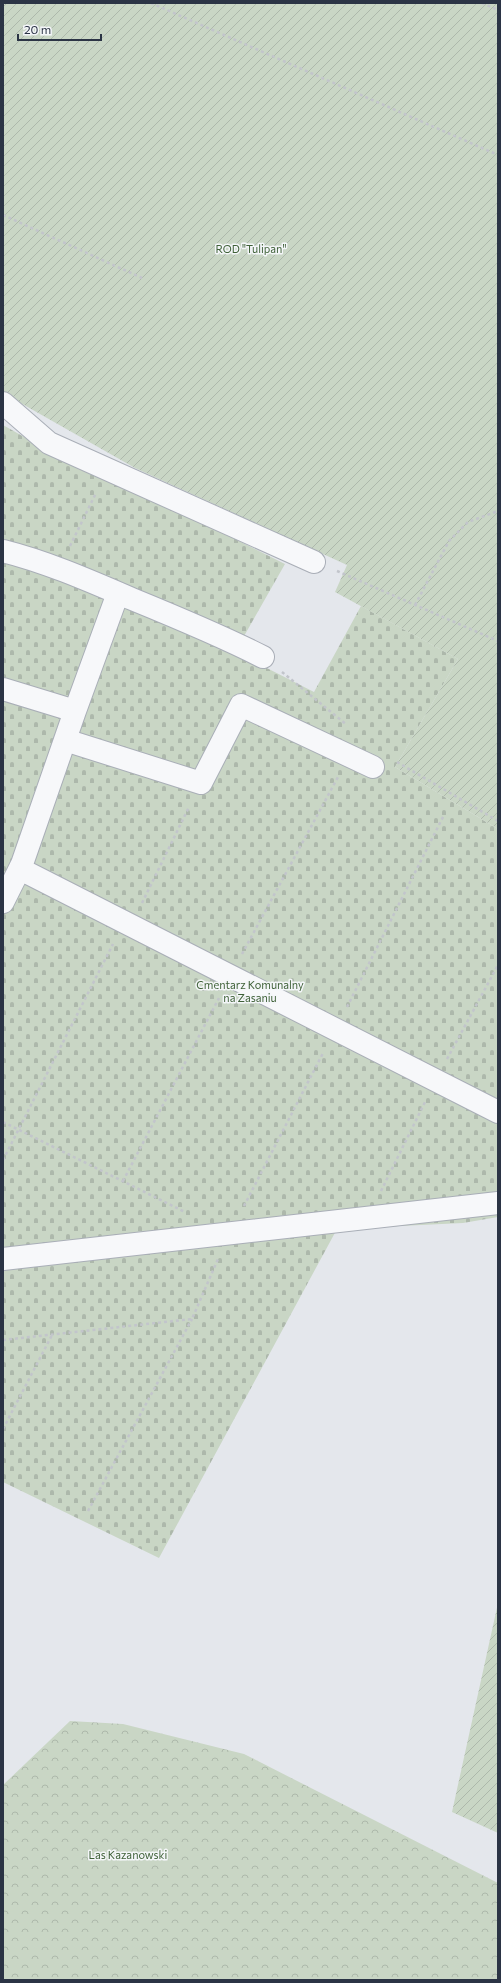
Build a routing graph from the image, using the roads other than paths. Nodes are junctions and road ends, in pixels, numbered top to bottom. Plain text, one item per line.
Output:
1 (3, 404) edge
2 (3, 551) edge
3 (314, 562) road end
4 (118, 593) junction
5 (263, 657) dead end
6 (3, 689) edge
7 (75, 711) junction
8 (65, 740) junction
9 (373, 767) dead end
10 (20, 869) junction
11 (3, 902) edge
12 (498, 1112) edge
13 (498, 1203) edge
14 (3, 1259) edge

1 - 3 street
2 - 4 street
4 - 5 street
4 - 7 street
6 - 7 street
7 - 8 street
8 - 9 street
8 - 10 street
10 - 11 street
10 - 12 street
13 - 14 street

